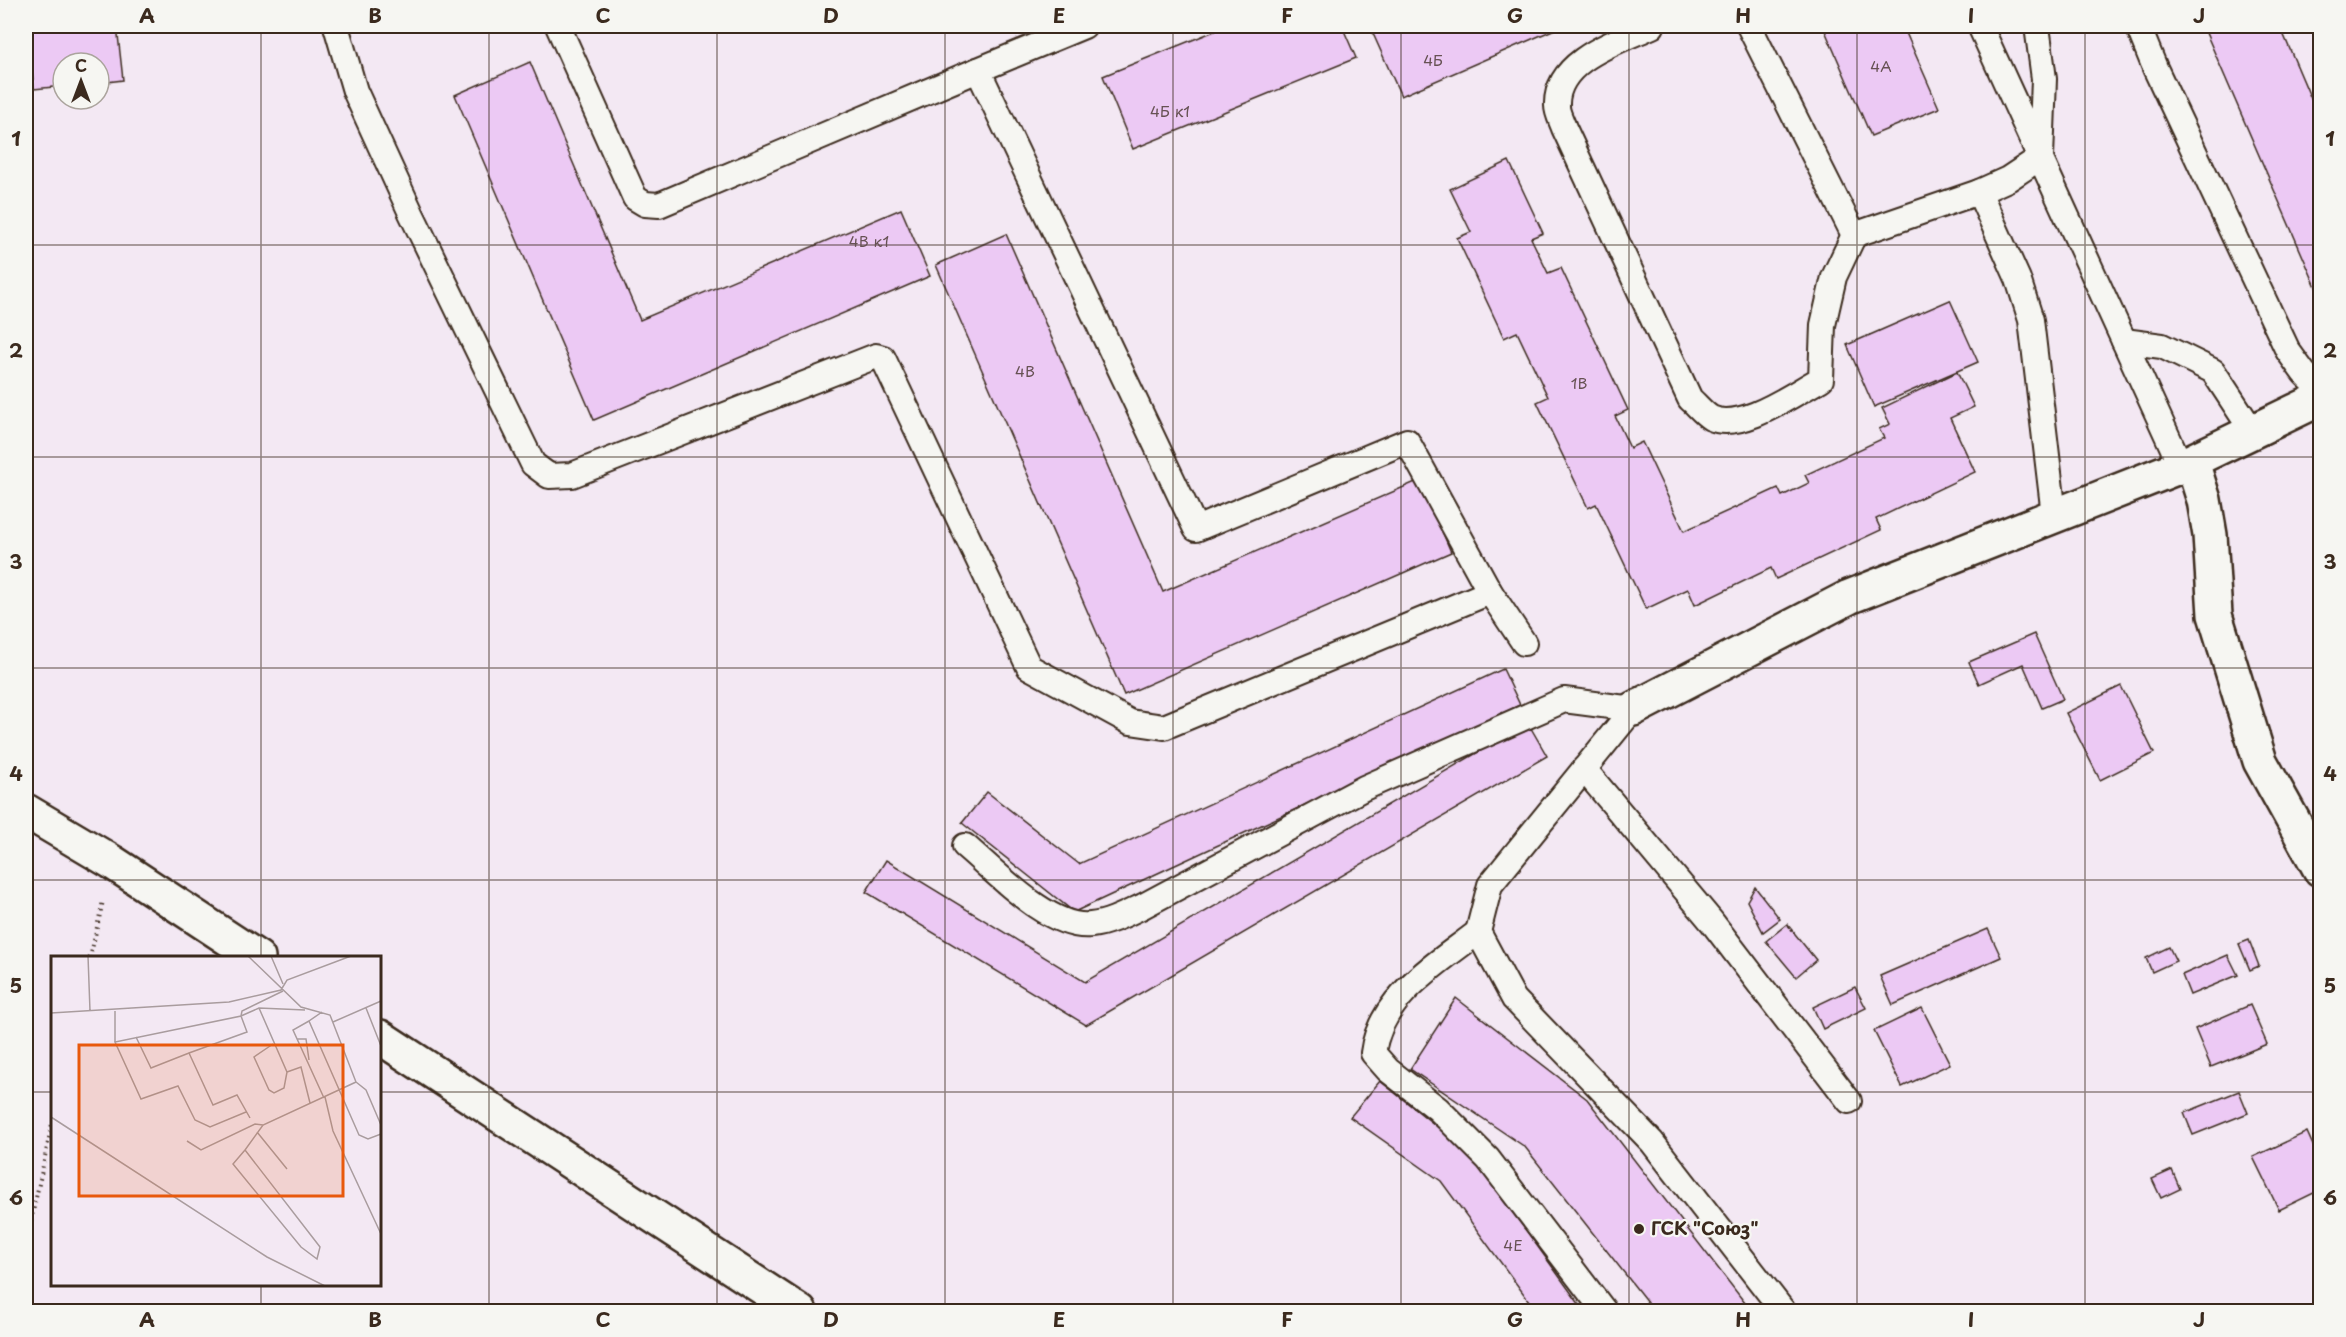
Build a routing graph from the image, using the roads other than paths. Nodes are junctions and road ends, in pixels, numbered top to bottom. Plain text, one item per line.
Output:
1 (336, 26) edge
2 (558, 26) edge
3 (1084, 26) edge
4 (1652, 26) edge
5 (1749, 26) edge
6 (1980, 26) edge
7 (2037, 26) edge
8 (2138, 26) edge
9 (978, 70) junction
10 (2041, 157) junction
11 (1979, 192) junction
12 (1854, 235) junction
13 (2124, 341) junction
14 (2320, 390) edge
15 (2320, 399) edge
16 (2253, 432) junction
17 (2186, 464) junction
18 (2054, 515) junction
19 (1490, 592) junction
20 (1524, 643) dead end
21 (1633, 709) junction
22 (1584, 769) junction
23 (26, 811) edge
24 (965, 846) dead end
25 (2320, 869) edge
26 (1478, 932) junction
27 (256, 956) edge
28 (381, 1038) edge
29 (1849, 1101) dead end
30 (800, 1311) edge
31 (1605, 1311) edge
32 (1784, 1311) edge

1 - 19 lane
2 - 9 lane
3 - 9 lane
4 - 12 lane
5 - 12 lane
6 - 10 lane
7 - 10 lane
8 - 14 lane
9 - 19 lane
10 - 11 lane
10 - 13 lane
11 - 12 lane
11 - 18 lane
13 - 16 lane
13 - 17 lane
15 - 16 street
16 - 17 street
17 - 18 street
17 - 25 street
18 - 21 street
19 - 20 lane
21 - 22 lane
21 - 24 lane
22 - 26 lane
22 - 29 lane
23 - 27 street
26 - 31 lane
26 - 32 lane
28 - 30 street

